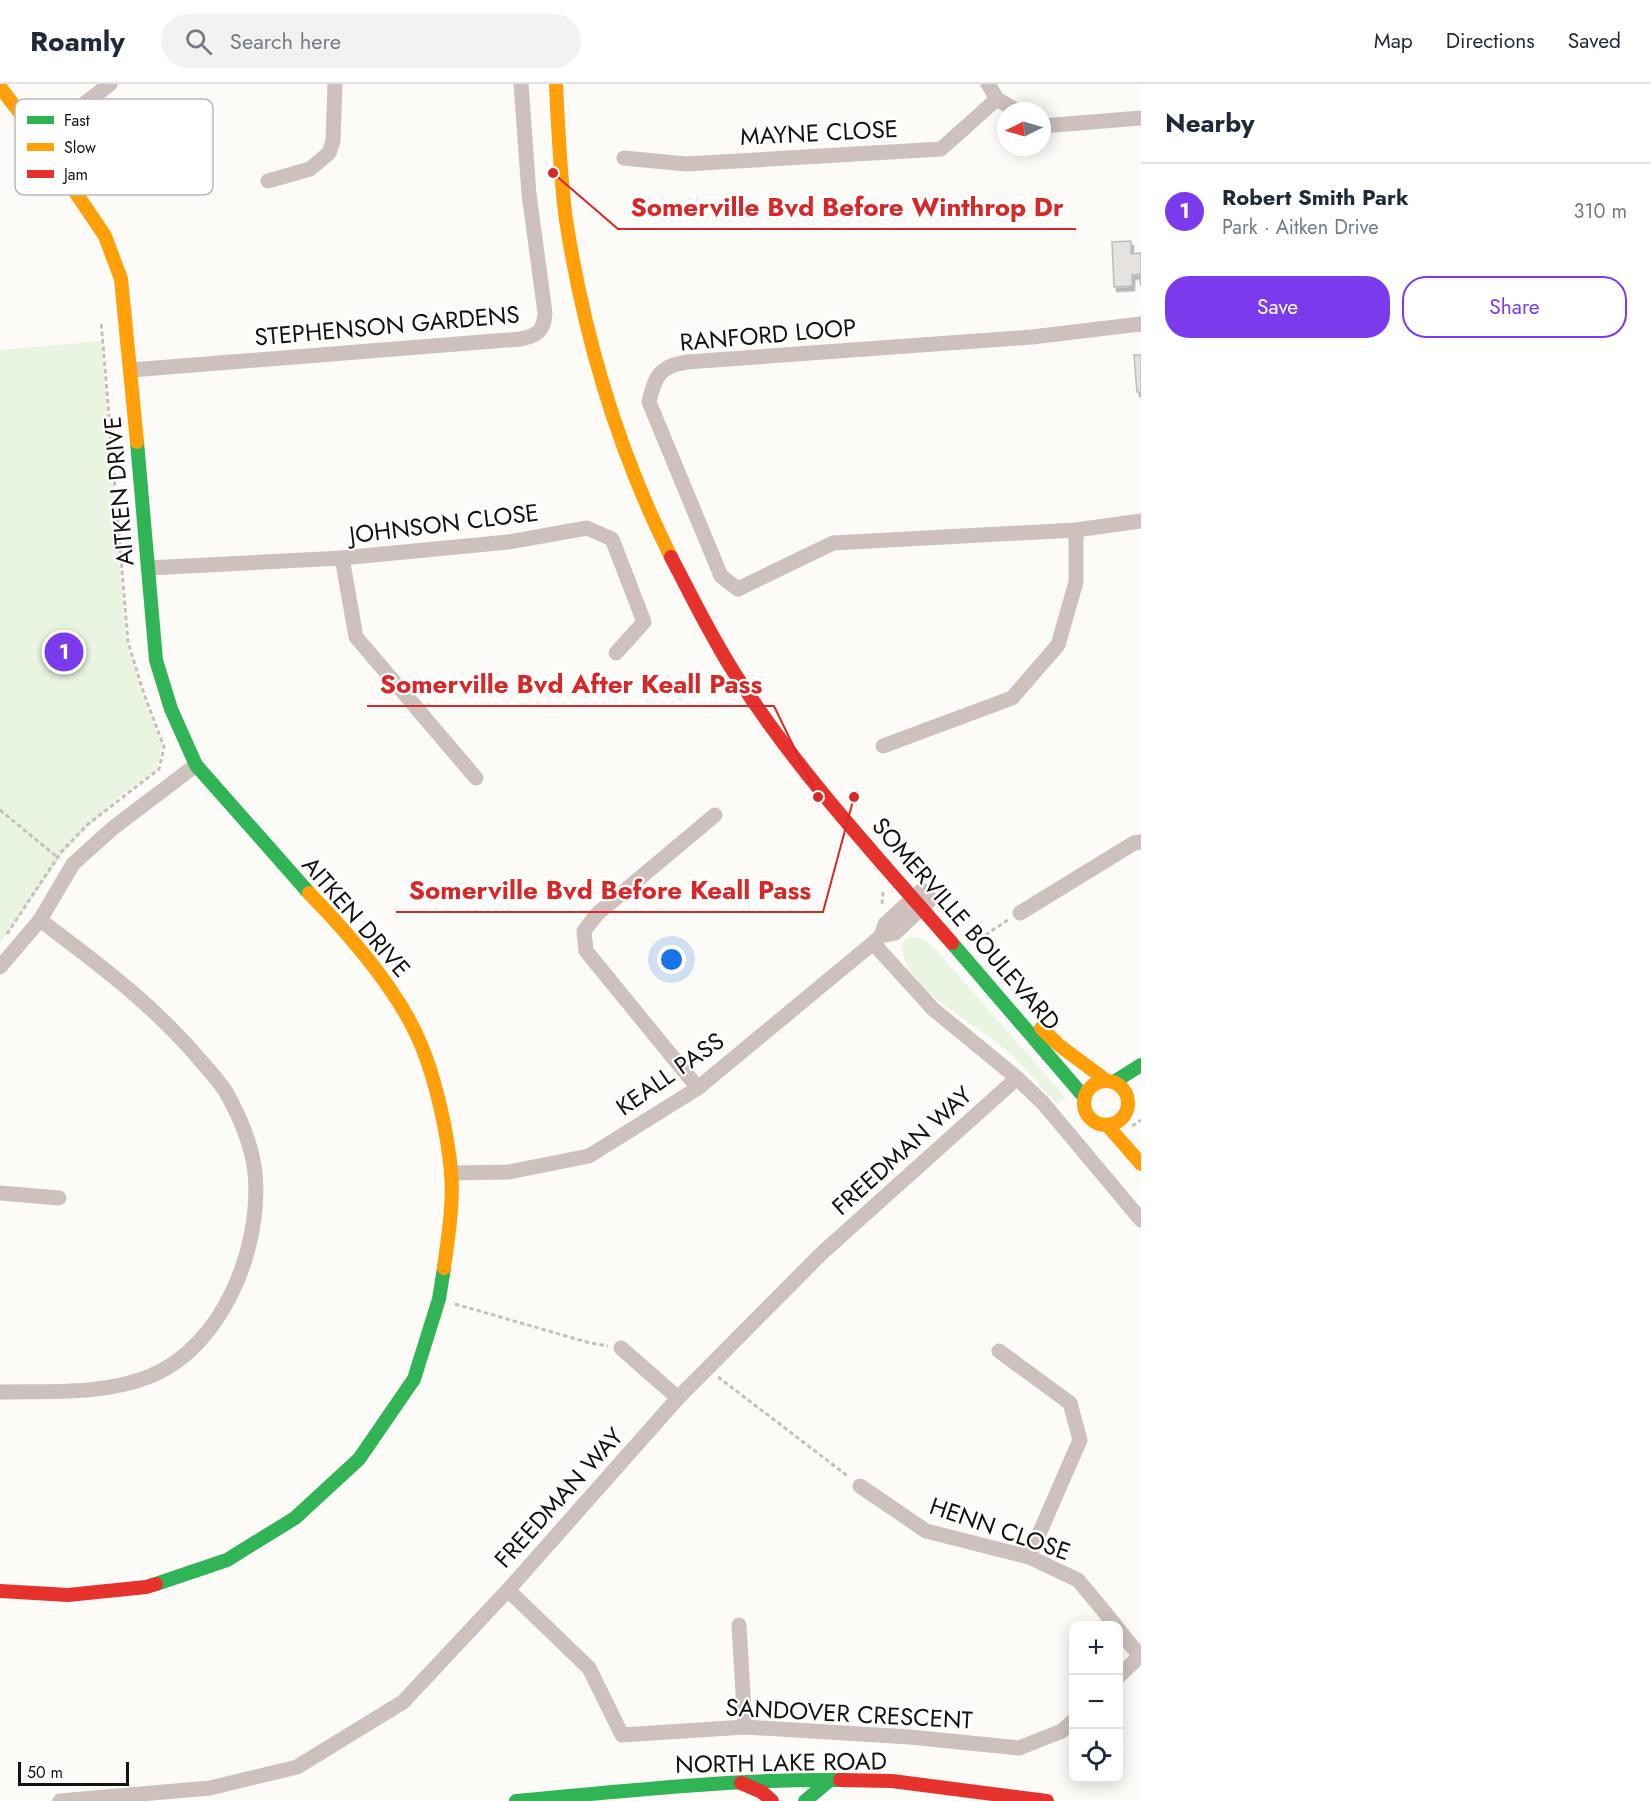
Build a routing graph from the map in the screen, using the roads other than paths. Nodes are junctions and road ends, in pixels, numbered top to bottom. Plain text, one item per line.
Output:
1 (110, 84) edge
2 (335, 84) edge
3 (521, 84) edge
4 (556, 84) edge
5 (568, 84) edge
6 (988, 84) edge
7 (0, 87) edge
8 (90, 99) edge
9 (997, 99) junction
10 (1002, 102) edge
11 (15, 107) edge
12 (1141, 118) edge
13 (1051, 125) edge
14 (624, 158) dead end
15 (268, 181) dead end
16 (77, 195) edge
17 (1141, 324) edge
18 (131, 370) junction
19 (1141, 520) edge
20 (1076, 530) junction
21 (342, 558) junction
22 (148, 568) junction
23 (616, 653) dead end
24 (883, 746) dead end
25 (196, 765) junction
26 (476, 778) dead end
27 (715, 814) dead end
28 (1141, 842) edge
29 (922, 898) junction
30 (1020, 913) road end
31 (40, 920) junction
32 (877, 940) junction
33 (0, 967) edge
34 (1141, 1065) edge
35 (1017, 1078) junction
36 (1110, 1082) junction
37 (698, 1088) junction
38 (1139, 1088) dead end
39 (1085, 1098) junction
40 (1128, 1099) junction
41 (1107, 1125) junction
42 (1141, 1164) edge
43 (451, 1173) junction
44 (0, 1193) edge
45 (59, 1198) dead end
46 (1141, 1220) edge
47 (621, 1348) road end
48 (999, 1351) dead end
49 (0, 1392) edge
50 (678, 1398) junction
51 (860, 1486) road end
52 (1029, 1557) junction
53 (508, 1590) junction
54 (0, 1591) edge
55 (1112, 1621) edge
56 (739, 1624) dead end
57 (1123, 1634) edge
58 (1141, 1655) edge
59 (1121, 1675) edge
60 (1069, 1725) edge
61 (745, 1726) junction
62 (830, 1780) junction
63 (741, 1783) junction
64 (60, 1801) edge
65 (516, 1801) edge
66 (772, 1801) edge
67 (805, 1801) edge
68 (1047, 1801) edge

1 - 8 street
2 - 15 street
3 - 18 street, STEPHENSON GARDENS
4 - 29 main road, SOMERVILLE BOULEVARD
5 - 29 main road, SOMERVILLE BOULEVARD
6 - 9 street
7 - 11 main road, AITKEN DRIVE
9 - 10 street
9 - 14 street, MAYNE CLOSE
12 - 13 street
16 - 18 main road, AITKEN DRIVE
17 - 20 street, RANFORD LOOP
18 - 22 main road, AITKEN DRIVE
19 - 20 street, RANFORD LOOP
20 - 24 street
21 - 22 street, JOHNSON CLOSE
21 - 23 street, JOHNSON CLOSE
21 - 26 street
22 - 25 main road, AITKEN DRIVE
25 - 31 street
25 - 43 main road, AITKEN DRIVE
27 - 37 street
28 - 30 street
29 - 32 street, KEALL PASS
29 - 36 main road, SOMERVILLE BOULEVARD
29 - 39 main road, SOMERVILLE BOULEVARD
31 - 33 street
31 - 49 street
32 - 35 street
32 - 37 street, KEALL PASS
34 - 36 main road
35 - 46 street
35 - 50 street, FREEDMAN WAY
36 - 39 main road
36 - 40 main road
37 - 43 street, KEALL PASS
38 - 40 main road
39 - 41 main road
40 - 41 main road
41 - 42 main road
43 - 54 main road, AITKEN DRIVE
44 - 45 street
47 - 50 street
48 - 52 street
50 - 53 street, FREEDMAN WAY
51 - 52 street, HENN CLOSE
52 - 55 street, HENN CLOSE
53 - 61 street, SANDOVER CRESCENT
53 - 64 street, FREEDMAN WAY
56 - 61 street
57 - 58 street
58 - 59 street
60 - 61 street, SANDOVER CRESCENT
62 - 63 main road, NORTH LAKE ROAD
62 - 67 main road
62 - 68 main road, NORTH LAKE ROAD
63 - 65 main road, NORTH LAKE ROAD
63 - 66 main road

